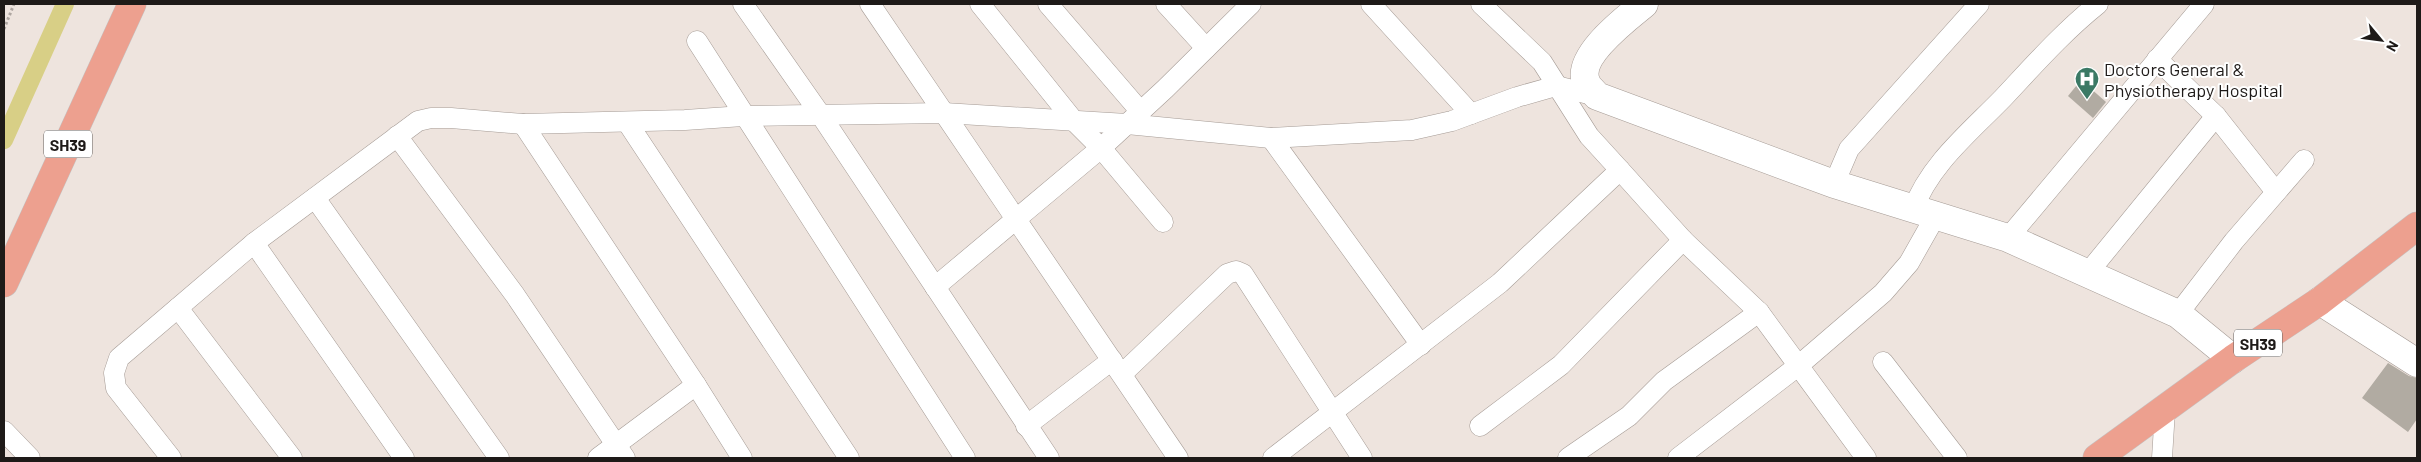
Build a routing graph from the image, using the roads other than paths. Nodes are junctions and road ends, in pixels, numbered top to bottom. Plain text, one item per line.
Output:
1 (132, 4) edge
2 (743, 4) edge
3 (870, 4) edge
4 (980, 4) edge
5 (1048, 4) edge
6 (1166, 4) edge
7 (1251, 4) edge
8 (1371, 4) edge
9 (1481, 4) edge
10 (1644, 4) edge
11 (1979, 4) edge
12 (2098, 4) edge
13 (2204, 4) edge
14 (697, 41) dead end
15 (1206, 48) junction
16 (2157, 59) junction
17 (1556, 86) junction
18 (1597, 96) junction
19 (944, 113) junction
20 (820, 114) junction
21 (1471, 114) junction
22 (743, 116) junction
23 (2216, 116) junction
24 (1134, 118) junction
25 (1074, 121) junction
26 (627, 122) junction
27 (523, 124) junction
28 (397, 136) junction
29 (1271, 138) junction
30 (1102, 148) junction
31 (2304, 160) dead end
32 (1620, 170) junction
33 (1834, 184) junction
34 (2276, 192) junction
35 (315, 198) junction
36 (1924, 214) junction
37 (1016, 219) junction
38 (1162, 222) dead end
39 (2417, 226) edge
40 (2008, 238) junction
41 (1683, 240) junction
42 (254, 244) junction
43 (2087, 274) junction
44 (4, 283) edge
45 (935, 287) junction
46 (2320, 301) junction
47 (178, 308) junction
48 (1759, 312) junction
49 (2178, 314) junction
50 (1421, 346) junction
51 (2233, 359) junction
52 (1883, 362) dead end
53 (2417, 363) edge
54 (1798, 366) junction
55 (1117, 367) junction
56 (696, 385) junction
57 (2165, 410) junction
58 (1332, 414) junction
59 (1026, 426) junction
60 (1480, 426) dead end
61 (4, 432) edge
62 (621, 451) edge
63 (30, 458) edge
64 (171, 458) edge
65 (292, 458) edge
66 (404, 458) edge
67 (499, 458) edge
68 (598, 458) edge
69 (742, 458) edge
70 (849, 458) edge
71 (965, 458) edge
72 (1049, 458) edge
73 (1178, 458) edge
74 (1273, 458) edge
75 (1362, 458) edge
76 (1568, 458) edge
77 (1678, 458) edge
78 (1866, 458) edge
79 (1957, 458) edge
80 (2096, 458) edge
81 (2162, 458) edge

1 - 44 main road, SH39
2 - 20 street
3 - 19 street
4 - 25 street
5 - 24 street
6 - 15 street
7 - 15 street
8 - 21 street
9 - 17 street
10 - 18 main road
11 - 33 street
12 - 36 street
13 - 16 street
14 - 22 street
15 - 24 street
16 - 23 street
16 - 40 street
17 - 18 street
17 - 21 street
17 - 32 street
18 - 33 main road
19 - 20 street
19 - 25 street
19 - 37 street
20 - 22 street
20 - 45 street
21 - 29 street
22 - 26 street
22 - 71 street
23 - 34 street
23 - 43 street
24 - 25 street
24 - 29 street
24 - 30 street
25 - 30 street
26 - 27 street
26 - 70 street
27 - 28 street
27 - 56 street
28 - 35 street
28 - 62 street
29 - 50 street
30 - 37 street
30 - 38 street
31 - 34 street
32 - 41 street
32 - 50 street
33 - 36 main road
34 - 49 street
35 - 42 street
35 - 67 street
36 - 40 main road
36 - 54 street
37 - 45 street
37 - 55 street
39 - 46 main road, SH39
40 - 43 main road
41 - 48 street
41 - 60 street
42 - 47 street
42 - 66 street
43 - 49 main road
45 - 59 street
46 - 51 main road, SH39
46 - 53 main road
47 - 64 street
47 - 65 street
48 - 54 street
48 - 76 street
49 - 51 main road
50 - 58 street
51 - 57 main road, SH39
52 - 79 street
54 - 77 street
54 - 78 street
55 - 58 street
55 - 59 street
55 - 73 street
56 - 62 street
56 - 69 street
57 - 80 main road, SH39
57 - 81 street
58 - 74 street
58 - 75 street
59 - 72 street
61 - 63 street
62 - 68 street

